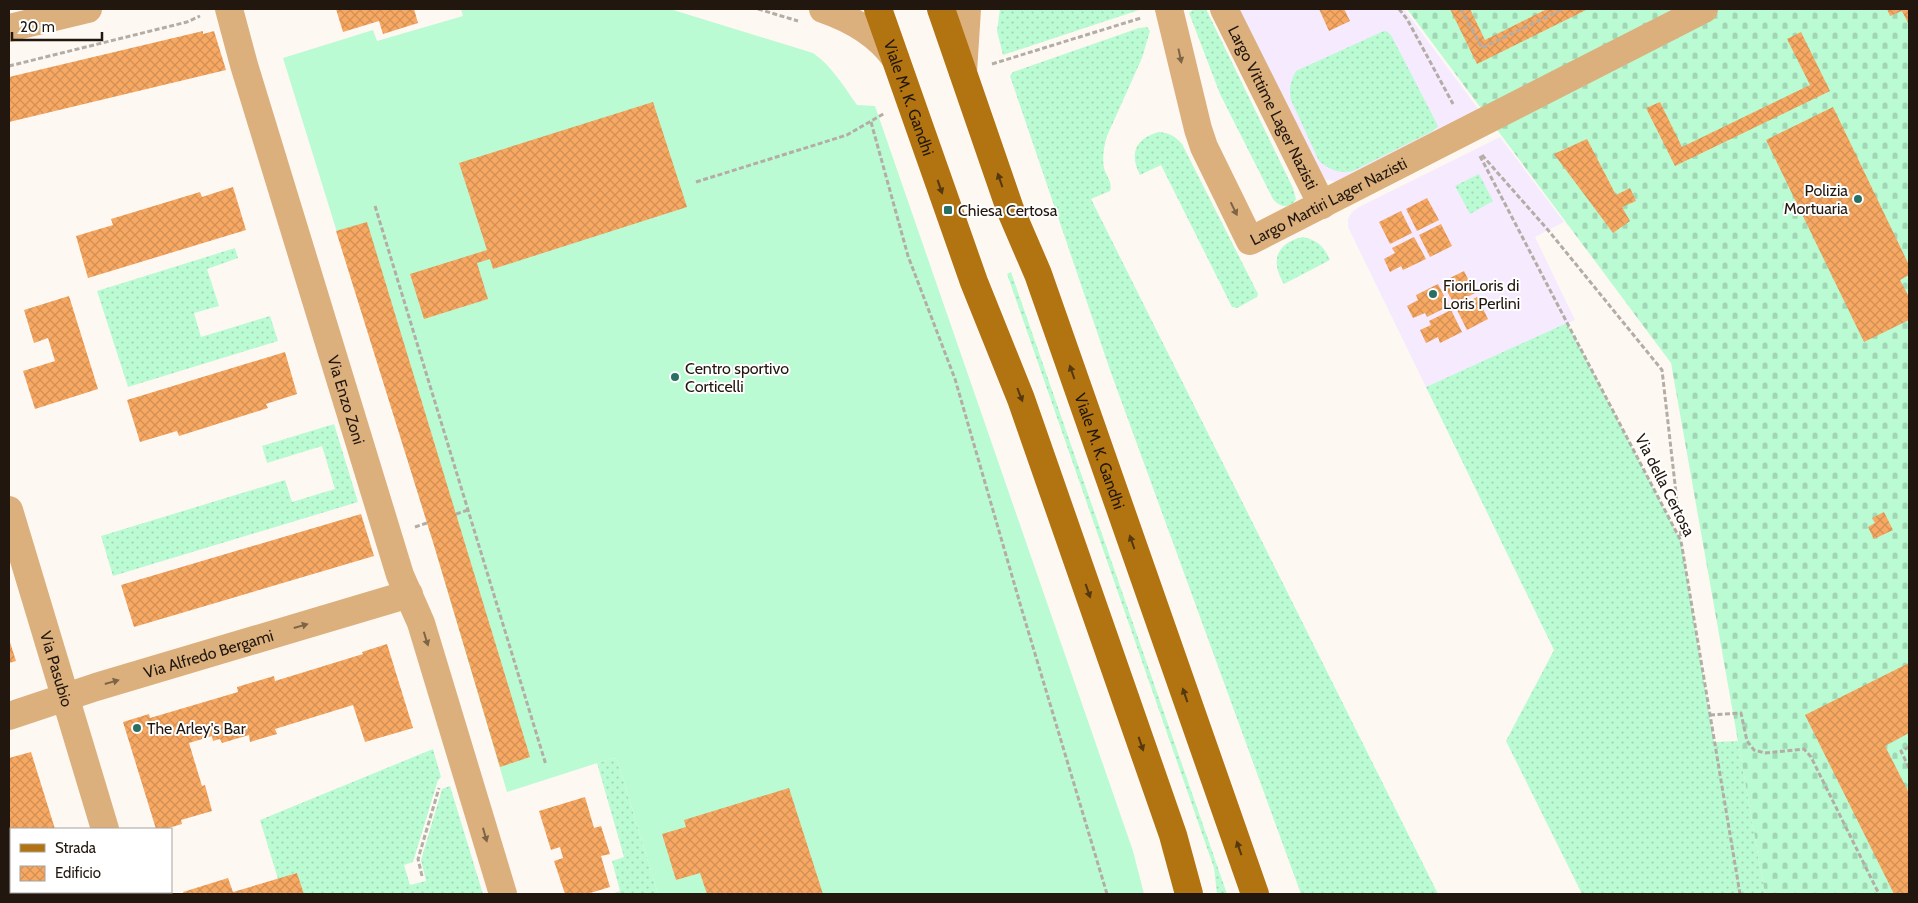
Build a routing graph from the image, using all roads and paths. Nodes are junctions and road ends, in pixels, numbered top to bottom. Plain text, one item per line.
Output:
1 (88, 9) edge
2 (824, 9) edge
3 (878, 9) edge
4 (941, 9) edge
5 (967, 9) edge
6 (1224, 9) edge
7 (1399, 9) edge
8 (1461, 9) edge
9 (1563, 9) edge
10 (1704, 9) edge
11 (217, 12) edge
12 (1159, 12) edge
13 (9, 28) edge
14 (895, 58) junction
15 (998, 62) dead end
16 (9, 66) edge
17 (963, 74) junction
18 (1454, 106) dead end
19 (889, 110) dead end
20 (870, 122) junction
21 (1472, 140) junction
22 (696, 182) dead end
23 (1322, 205) junction
24 (375, 206) dead end
25 (9, 510) edge
26 (468, 510) junction
27 (456, 514) dead end
28 (1681, 541) junction
29 (409, 594) junction
30 (65, 697) junction
31 (1710, 715) junction
32 (9, 716) edge
33 (1909, 747) edge
34 (546, 765) dead end
35 (1909, 768) edge
36 (440, 785) dead end
37 (105, 828) edge
38 (422, 876) dead end
39 (503, 894) edge
40 (1107, 894) edge
41 (1189, 894) edge
42 (1256, 894) edge
43 (1740, 894) edge
44 (1879, 894) edge

1 - 13 street
2 - 14 street
3 - 14 main road, Viale M. K. Gandhi
4 - 17 main road, Viale M. K. Gandhi
5 - 17 street
6 - 23 street, Largo Vittime Lager Nazisti
7 - 18 path
8 - 9 path
10 - 21 street, Largo Martiri Lager Nazisti
11 - 16 path
11 - 29 street, Via Enzo Zoni
12 - 15 path
12 -> 23 street, Largo Martiri Lager Nazisti
14 -> 41 main road, Viale M. K. Gandhi
42 -> 17 main road, Viale M. K. Gandhi
19 - 20 path
20 - 22 path
20 - 40 path
21 - 23 street, Largo Martiri Lager Nazisti
21 - 28 path, Via della Certosa
21 - 28 path
24 - 26 path
25 - 30 street, Via Pasubio
26 - 27 path
26 - 34 path
28 - 31 path, Via della Certosa
30 -> 29 street, Via Alfredo Bergami
29 -> 39 street, Via Enzo Zoni
30 - 32 street, Via Alfredo Bergami
30 - 37 street, Via Pasubio
31 - 43 path, Via della Certosa
31 - 44 path
33 - 35 path
36 - 38 path

